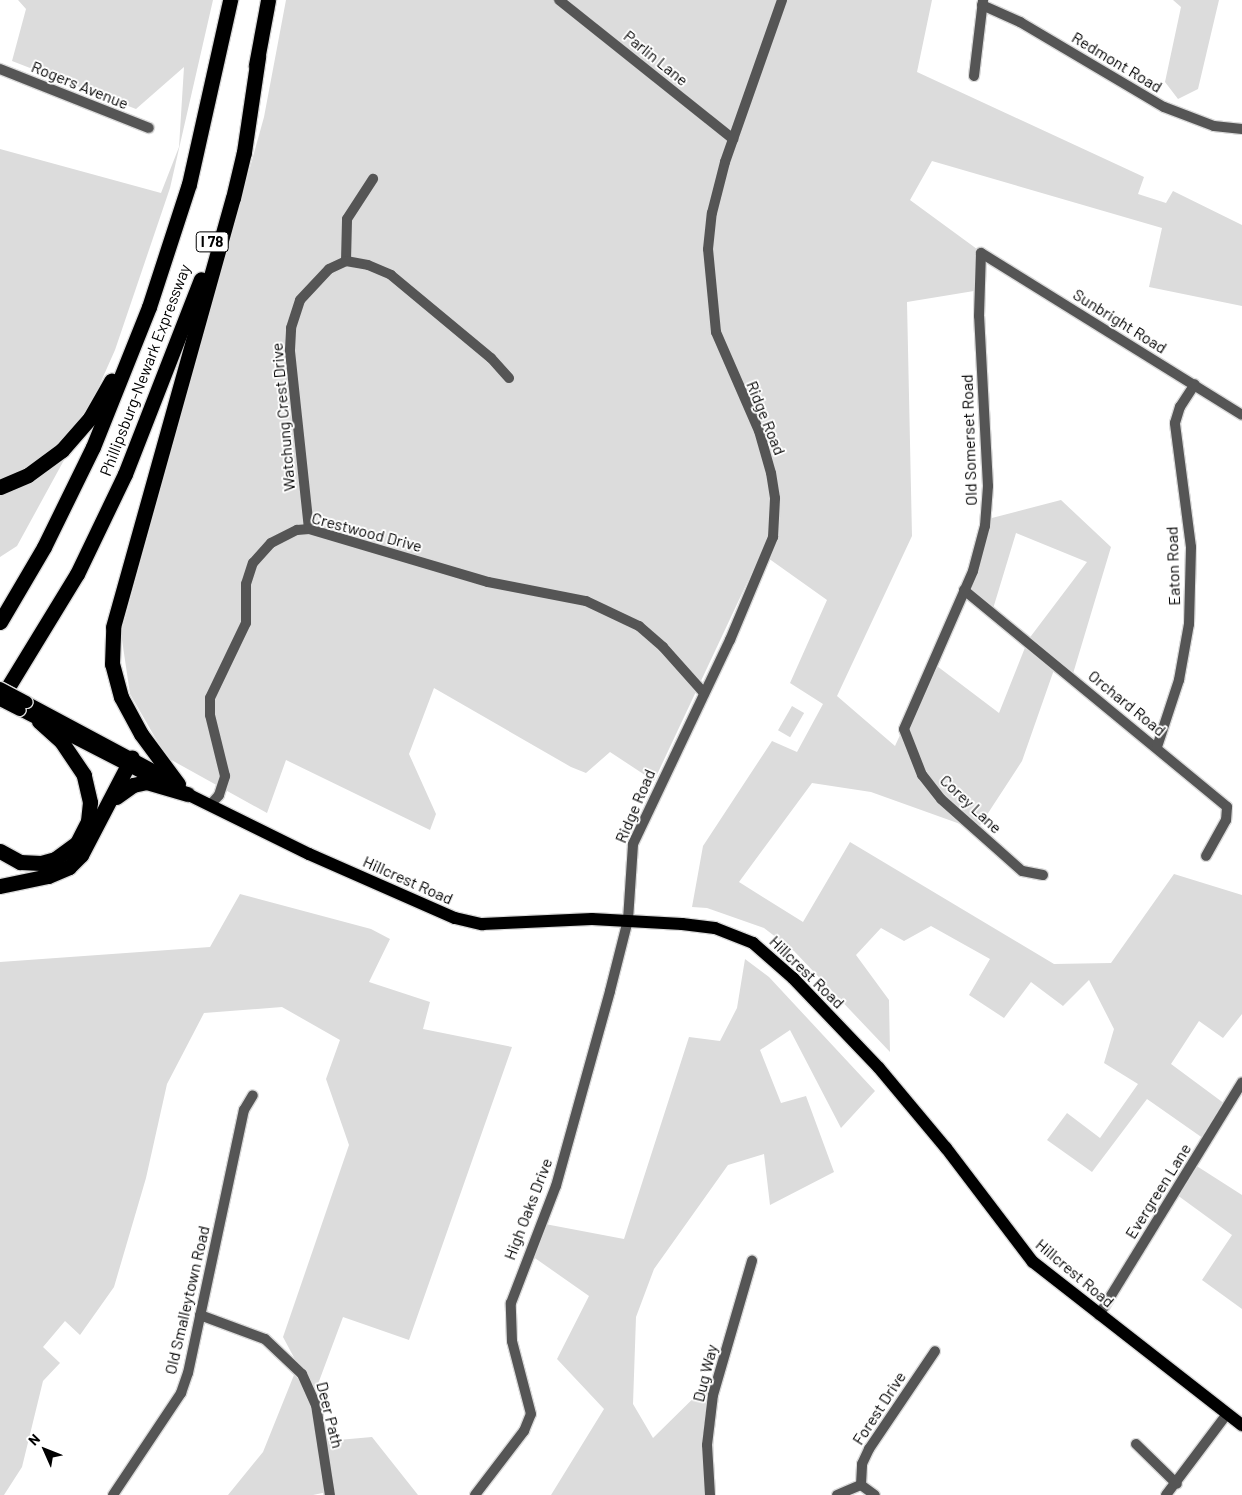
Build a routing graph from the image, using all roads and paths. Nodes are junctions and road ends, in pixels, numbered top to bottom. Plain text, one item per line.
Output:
1 (230, 0) edge
2 (268, 0) edge
3 (560, 0) edge
4 (782, 0) edge
5 (983, 2) edge
6 (258, 57) junction
7 (0, 69) edge
8 (974, 76) dead end
9 (149, 128) dead end
10 (1242, 129) edge
11 (733, 139) junction
12 (373, 178) dead end
13 (981, 253) joint
14 (346, 260) junction
15 (133, 349) junction
16 (509, 378) dead end
17 (1194, 384) junction
18 (1242, 415) edge
19 (0, 487) edge
20 (309, 529) junction
21 (964, 590) junction
22 (0, 622) edge
23 (0, 688) edge
24 (704, 693) junction
25 (0, 700) edge
26 (23, 706) junction
27 (39, 721) junction
28 (904, 729) joint
29 (1157, 747) junction
30 (130, 762) junction
31 (182, 789) junction
32 (113, 800) junction
33 (211, 804) junction
34 (0, 851) edge
35 (1206, 856) dead end
36 (1043, 875) dead end
37 (0, 886) edge
38 (628, 920) junction
39 (1242, 1083) edge
40 (253, 1095) dead end
41 (752, 1261) dead end
42 (200, 1315) junction
43 (1099, 1315) junction
44 (935, 1351) dead end
45 (1228, 1414) junction
46 (1242, 1425) edge
47 (1136, 1444) dead end
48 (1177, 1484) junction
49 (861, 1485) junction
50 (113, 1495) edge
51 (330, 1495) edge
52 (475, 1495) edge
53 (710, 1495) edge
54 (837, 1495) edge
55 (875, 1495) edge
56 (1166, 1495) edge

1 - 15 highway, Phillipsburg-Newark Expressway / I 78
2 - 6 highway, Phillipsburg-Newark Expressway / I 78
3 - 11 street, Parlin Lane
4 - 11 street, Ridge Road
5 - 8 street
5 - 10 street, Redmont Road
6 - 25 highway, Phillipsburg-Newark Expressway / I 78
6 - 31 highway
7 - 9 street, Rogers Avenue
11 - 24 street, Ridge Road
12 - 14 street
13 - 17 street, Sunbright Road
13 - 21 street, Old Somerset Road
14 - 16 street
14 - 20 street, Watchung Crest Drive
15 - 19 highway
15 - 22 highway, Phillipsburg-Newark Expressway / I 78
17 - 18 street, Sunbright Road
17 - 29 street, Eaton Road
20 - 24 street, Crestwood Drive
20 - 33 street, Crestwood Drive
21 - 28 street, Old Somerset Road
21 - 29 street, Orchard Road
23 - 26 main road, Hillcrest Road, bridge
24 - 38 street, Ridge Road
25 - 26 main road, Hillcrest Road, bridge
26 - 27 main road, Hillcrest Road
26 - 30 main road, Hillcrest Road
27 - 30 main road, Hillcrest Road
27 - 34 highway
28 - 36 street, Corey Lane
29 - 35 street, Orchard Road
30 - 31 main road, Hillcrest Road
30 - 32 highway
31 - 32 highway
31 - 33 main road, Hillcrest Road
32 - 37 highway
33 - 38 main road, Hillcrest Road
38 - 43 main road, Hillcrest Road
38 - 52 street, High Oaks Drive
39 - 43 street, Evergreen Lane
40 - 42 street, Old Smalleytown Road
41 - 53 street, Dug Way
42 - 50 street, Old Smalleytown Road
42 - 51 street, Deer Path
43 - 45 main road, Hillcrest Road
44 - 49 street, Forest Drive
45 - 46 main road, Hillcrest Road
45 - 48 street
47 - 48 street
48 - 56 street
49 - 54 street
49 - 55 street

